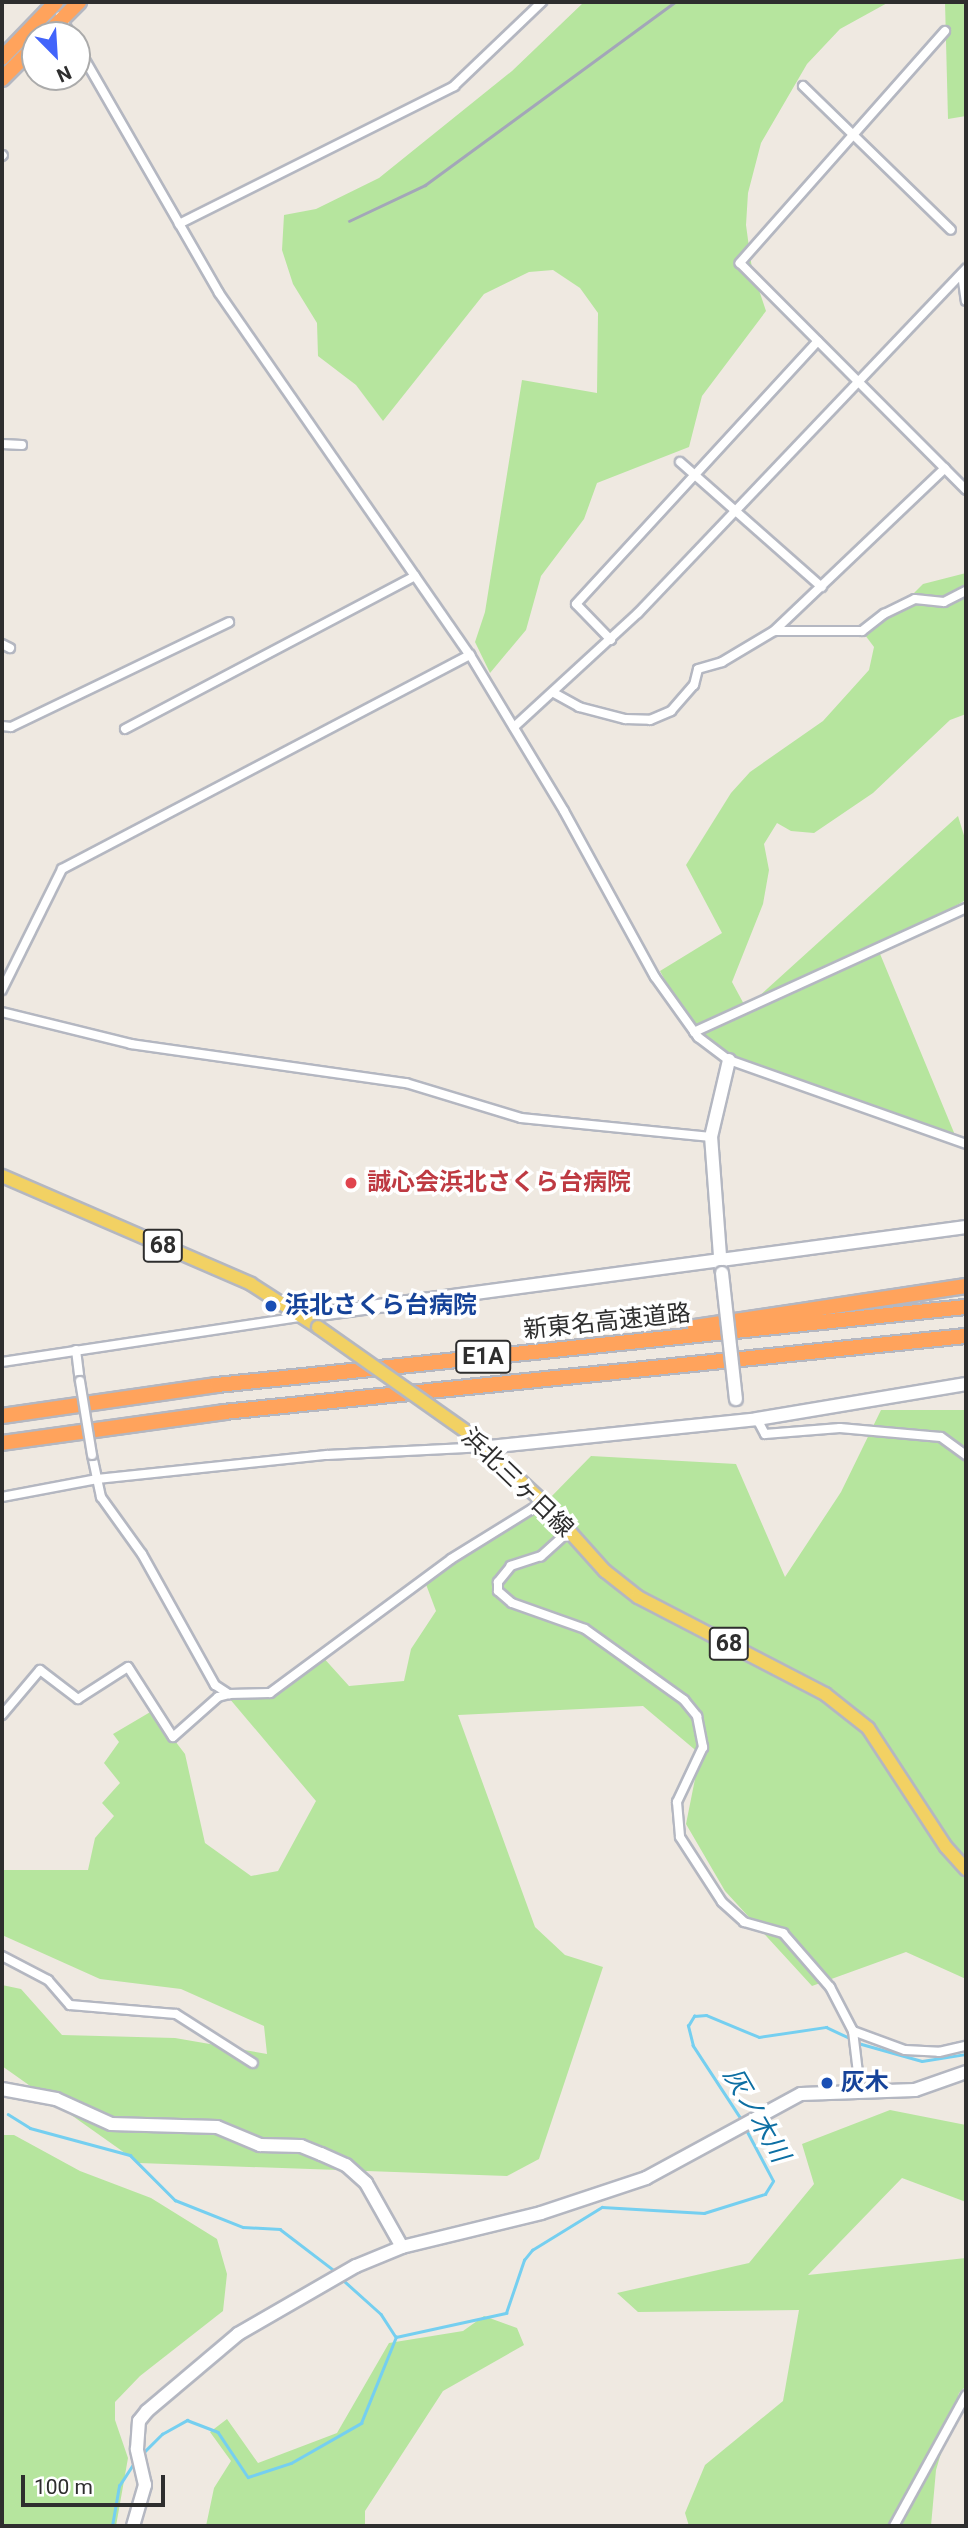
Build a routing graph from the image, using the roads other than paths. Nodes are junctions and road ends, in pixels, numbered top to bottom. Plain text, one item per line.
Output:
1 (79, 2) edge
2 (542, 2) edge
3 (54, 3) edge
4 (62, 19) joint
5 (945, 32) dead end
6 (2, 58) edge
7 (21, 60) edge
8 (91, 70) edge
9 (2, 79) edge
10 (803, 86) dead end
11 (853, 134) junction
12 (179, 224) junction
13 (951, 230) dead end
14 (964, 271) edge
15 (966, 301) edge
16 (818, 341) junction
17 (857, 380) junction
18 (2, 444) edge
19 (22, 445) dead end
20 (680, 462) dead end
21 (945, 468) junction
22 (695, 476) junction
23 (966, 490) edge
24 (734, 511) junction
25 (415, 576) junction
26 (822, 587) junction
27 (966, 591) edge
28 (229, 622) dead end
29 (774, 631) junction
30 (611, 640) junction
31 (470, 655) junction
32 (555, 693) junction
33 (2, 726) edge
34 (514, 727) junction
35 (125, 729) dead end
36 (966, 908) edge
37 (2, 990) edge
38 (2, 1012) edge
39 (694, 1032) junction
40 (729, 1060) junction
41 (711, 1138) junction
42 (966, 1144) edge
43 (2, 1176) edge
44 (966, 1227) edge
45 (721, 1268) junction
46 (966, 1286) edge
47 (966, 1307) edge
48 (304, 1316) junction
49 (966, 1336) edge
50 (871, 1346) junction
51 (966, 1346) edge
52 (76, 1350) junction
53 (3, 1361) edge
54 (443, 1361) junction
55 (966, 1384) edge
56 (2, 1416) edge
57 (757, 1419) junction
58 (738, 1420) junction
59 (2, 1443) edge
60 (488, 1447) junction
61 (966, 1455) edge
62 (97, 1479) junction
63 (2, 1497) edge
64 (543, 1502) junction
65 (569, 1531) junction
66 (229, 1694) junction
67 (2, 1715) edge
68 (966, 1869) edge
69 (2, 1956) edge
70 (853, 2034) junction
71 (966, 2046) edge
72 (253, 2063) dead end
73 (966, 2072) edge
74 (2, 2089) edge
75 (860, 2090) junction
76 (401, 2247) junction
77 (966, 2395) edge
78 (133, 2526) edge
79 (894, 2526) edge

1 - 4 highway
2 - 12 street
3 - 4 street
3 - 6 highway
5 - 11 street
7 - 9 highway
8 - 12 street
10 - 11 street
11 - 13 street
11 - 16 street
12 - 25 street
14 - 15 street
14 - 17 street
16 - 17 street
16 - 22 street
17 - 21 street
17 - 24 street
18 - 19 street
20 - 22 street
21 - 23 street
21 - 26 street
22 - 24 street
22 - 30 street
24 - 26 street
24 - 30 street
25 - 31 street
25 - 35 street
26 - 29 street
27 - 29 street
28 - 33 street
29 - 32 street
30 - 32 street
31 - 34 street
31 - 37 street
32 - 34 street
34 - 39 street
36 - 39 street
38 - 41 street
39 - 40 street
40 - 41 street
40 - 42 street
41 - 45 street
43 - 48 main road, 浜北三ヶ日線 / 68
44 - 45 street
45 - 48 street
45 - 58 street, bridge
46 - 54 highway
47 - 54 highway, 新東名高速道路 / E1A
48 - 52 street
48 - 60 main road, 浜北三ヶ日線 / 68, bridge
49 - 50 highway, 新東名高速道路 / E1A
50 - 51 highway
50 - 59 highway, 新東名高速道路 / E1A
52 - 53 street
52 - 62 street, bridge
54 - 56 highway, 新東名高速道路 / E1A
55 - 57 street
57 - 58 street
57 - 61 street
58 - 60 street
60 - 62 street
60 - 64 main road, 浜北三ヶ日線 / 68
62 - 63 street
62 - 66 street
64 - 65 main road, 浜北三ヶ日線 / 68
64 - 66 street
65 - 68 main road, 浜北三ヶ日線 / 68
65 - 70 street
66 - 67 street
69 - 72 street
70 - 71 street
70 - 75 street
73 - 75 street
74 - 76 street
75 - 76 street
76 - 78 street
77 - 79 street

